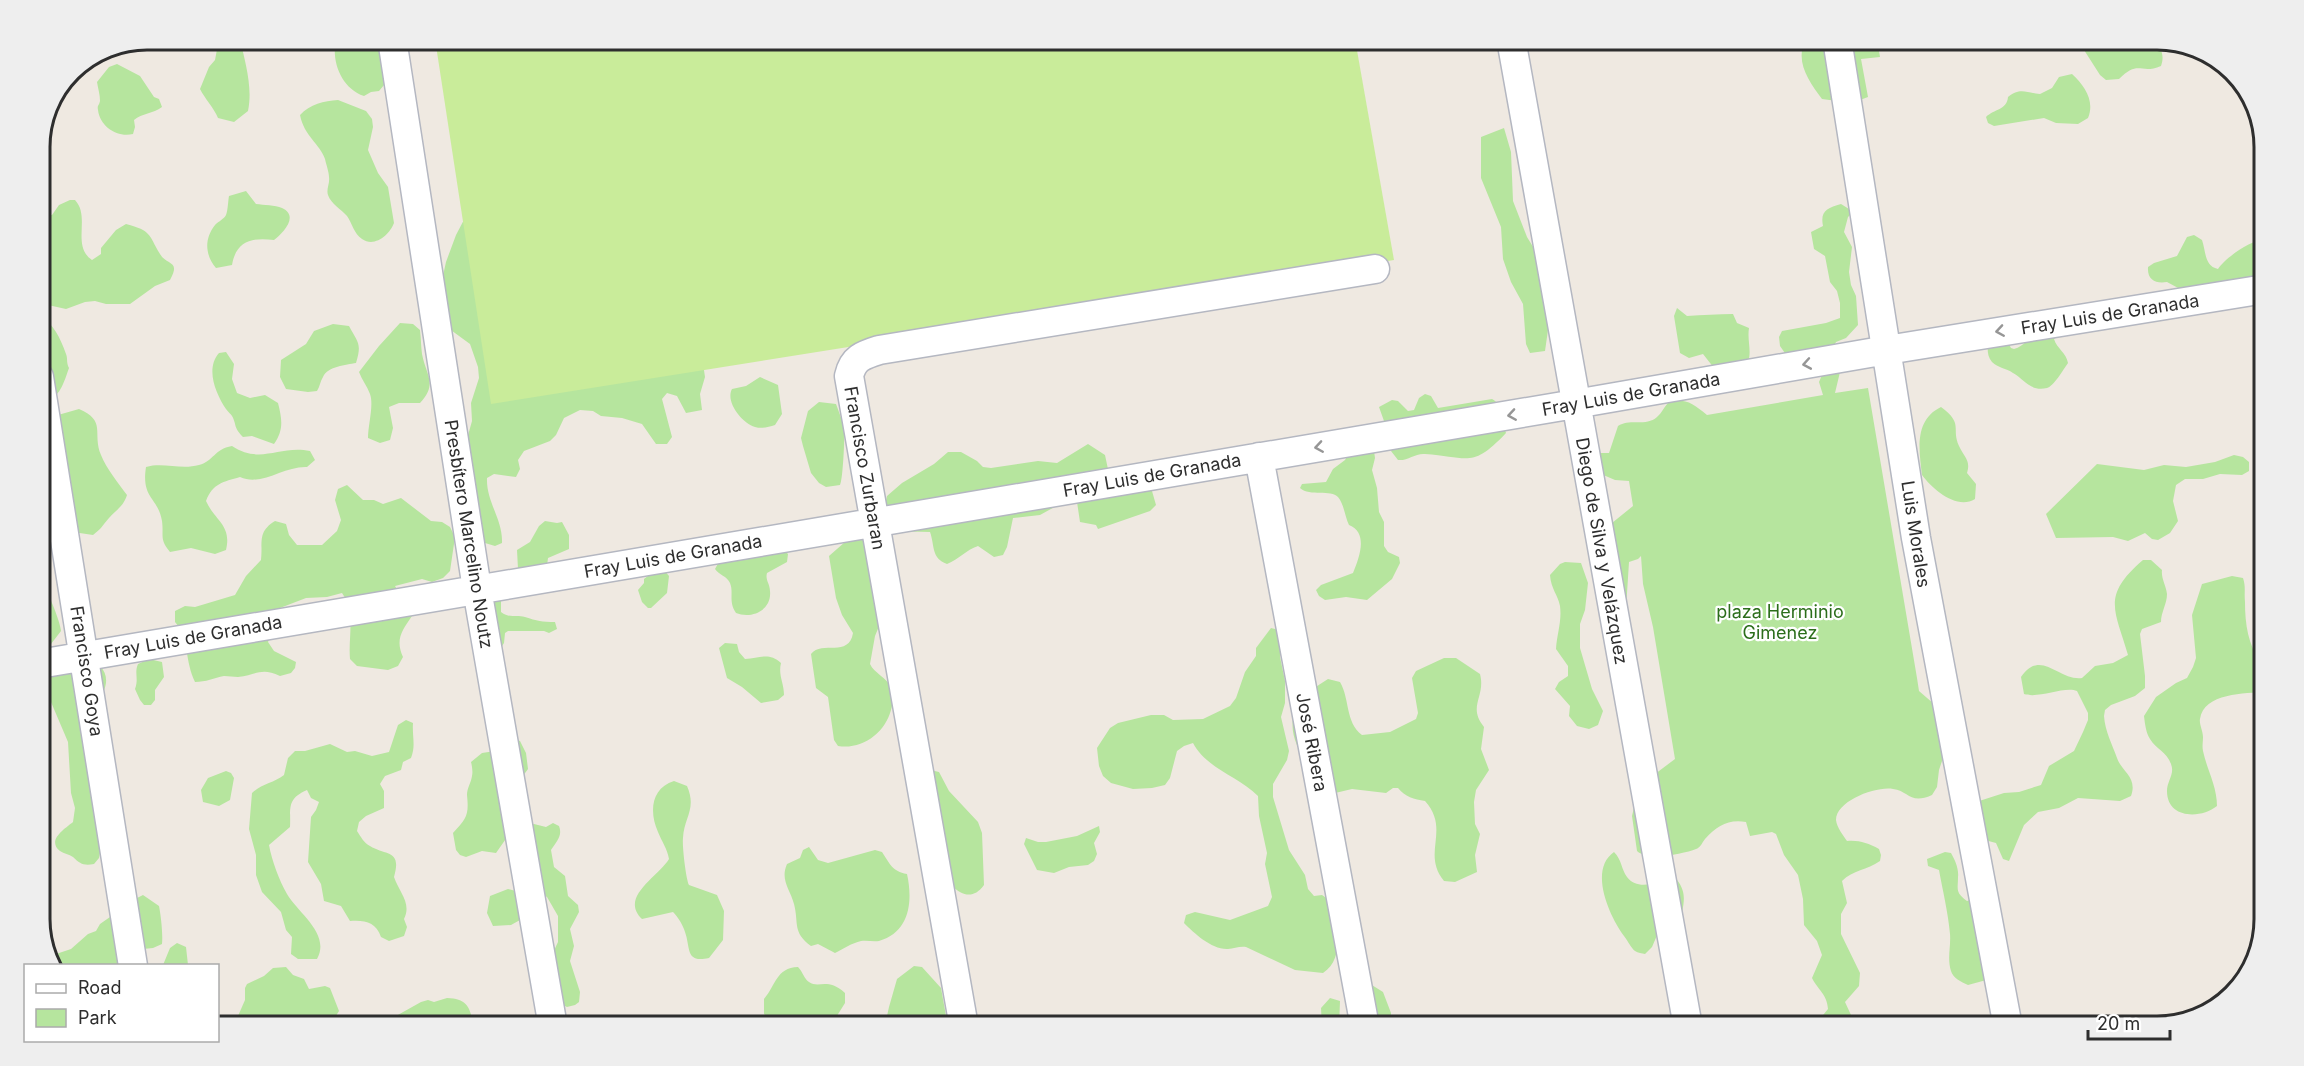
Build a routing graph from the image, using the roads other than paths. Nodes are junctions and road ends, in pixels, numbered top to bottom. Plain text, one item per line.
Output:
1 (394, 50) edge
2 (1513, 50) edge
3 (1839, 50) edge
4 (1374, 269) dead end
5 (2254, 291) edge
6 (1887, 350) junction
7 (1575, 404) junction
8 (50, 445) edge
9 (1259, 457) junction
10 (875, 522) junction
11 (477, 589) junction
12 (84, 655) junction
13 (50, 662) edge
14 (133, 964) edge
15 (552, 1016) edge
16 (962, 1016) edge
17 (1363, 1016) edge
18 (1686, 1016) edge
19 (2006, 1016) edge

1 - 11 street, Presbítero Marcelino Noutz
2 - 7 street, Diego de Silva y Velázquez
3 - 6 street, Luis Morales
4 - 10 street, Francisco Zurbaran
5 -> 6 street, Fray Luis de Granada
6 -> 7 street, Fray Luis de Granada
6 - 19 street, Luis Morales
7 -> 9 street, Fray Luis de Granada
7 - 18 street, Diego de Silva y Velázquez
8 - 12 street, Francisco Goya
9 - 10 street, Fray Luis de Granada
9 - 17 street, José Ribera
10 - 11 street, Fray Luis de Granada
10 - 16 street, Francisco Zurbaran
11 - 12 street, Fray Luis de Granada
11 - 15 street, Presbítero Marcelino Noutz
12 - 13 street, Fray Luis de Granada
12 - 14 street, Francisco Goya

